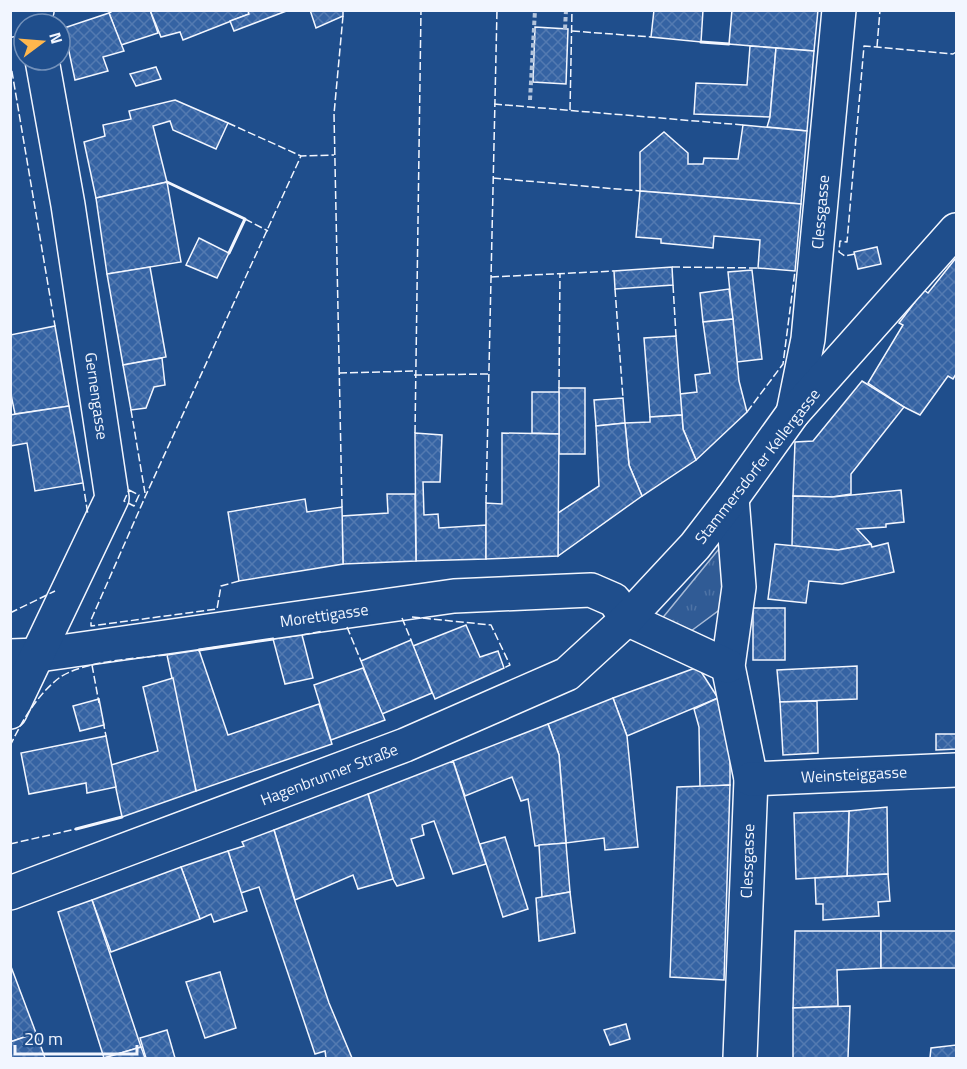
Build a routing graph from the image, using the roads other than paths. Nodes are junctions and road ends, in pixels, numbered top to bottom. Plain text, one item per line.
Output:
1 (838, 10) edge
2 (44, 72) edge
3 (957, 230) edge
4 (793, 413) junction
5 (732, 498) junction
6 (627, 620) junction
7 (25, 656) edge
8 (728, 666) junction
9 (10, 712) edge
10 (957, 770) edge
11 (751, 779) junction
12 (10, 893) edge
13 (740, 1059) edge

1 - 4 street, Clessgasse
2 - 7 street, Gernengasse
3 - 4 street, Stammersdorfer Kellergasse
4 - 5 street, Stammersdorfer Kellergasse
5 - 6 street, Stammersdorfer Kellergasse
5 - 8 street, Clessgasse
6 - 7 street, Morettigasse
6 - 8 street
6 - 12 street, Hagenbrunner Straße
7 - 9 street, Gernengasse
8 - 11 street, Clessgasse
10 - 11 street, Weinsteiggasse
11 - 13 street, Clessgasse

